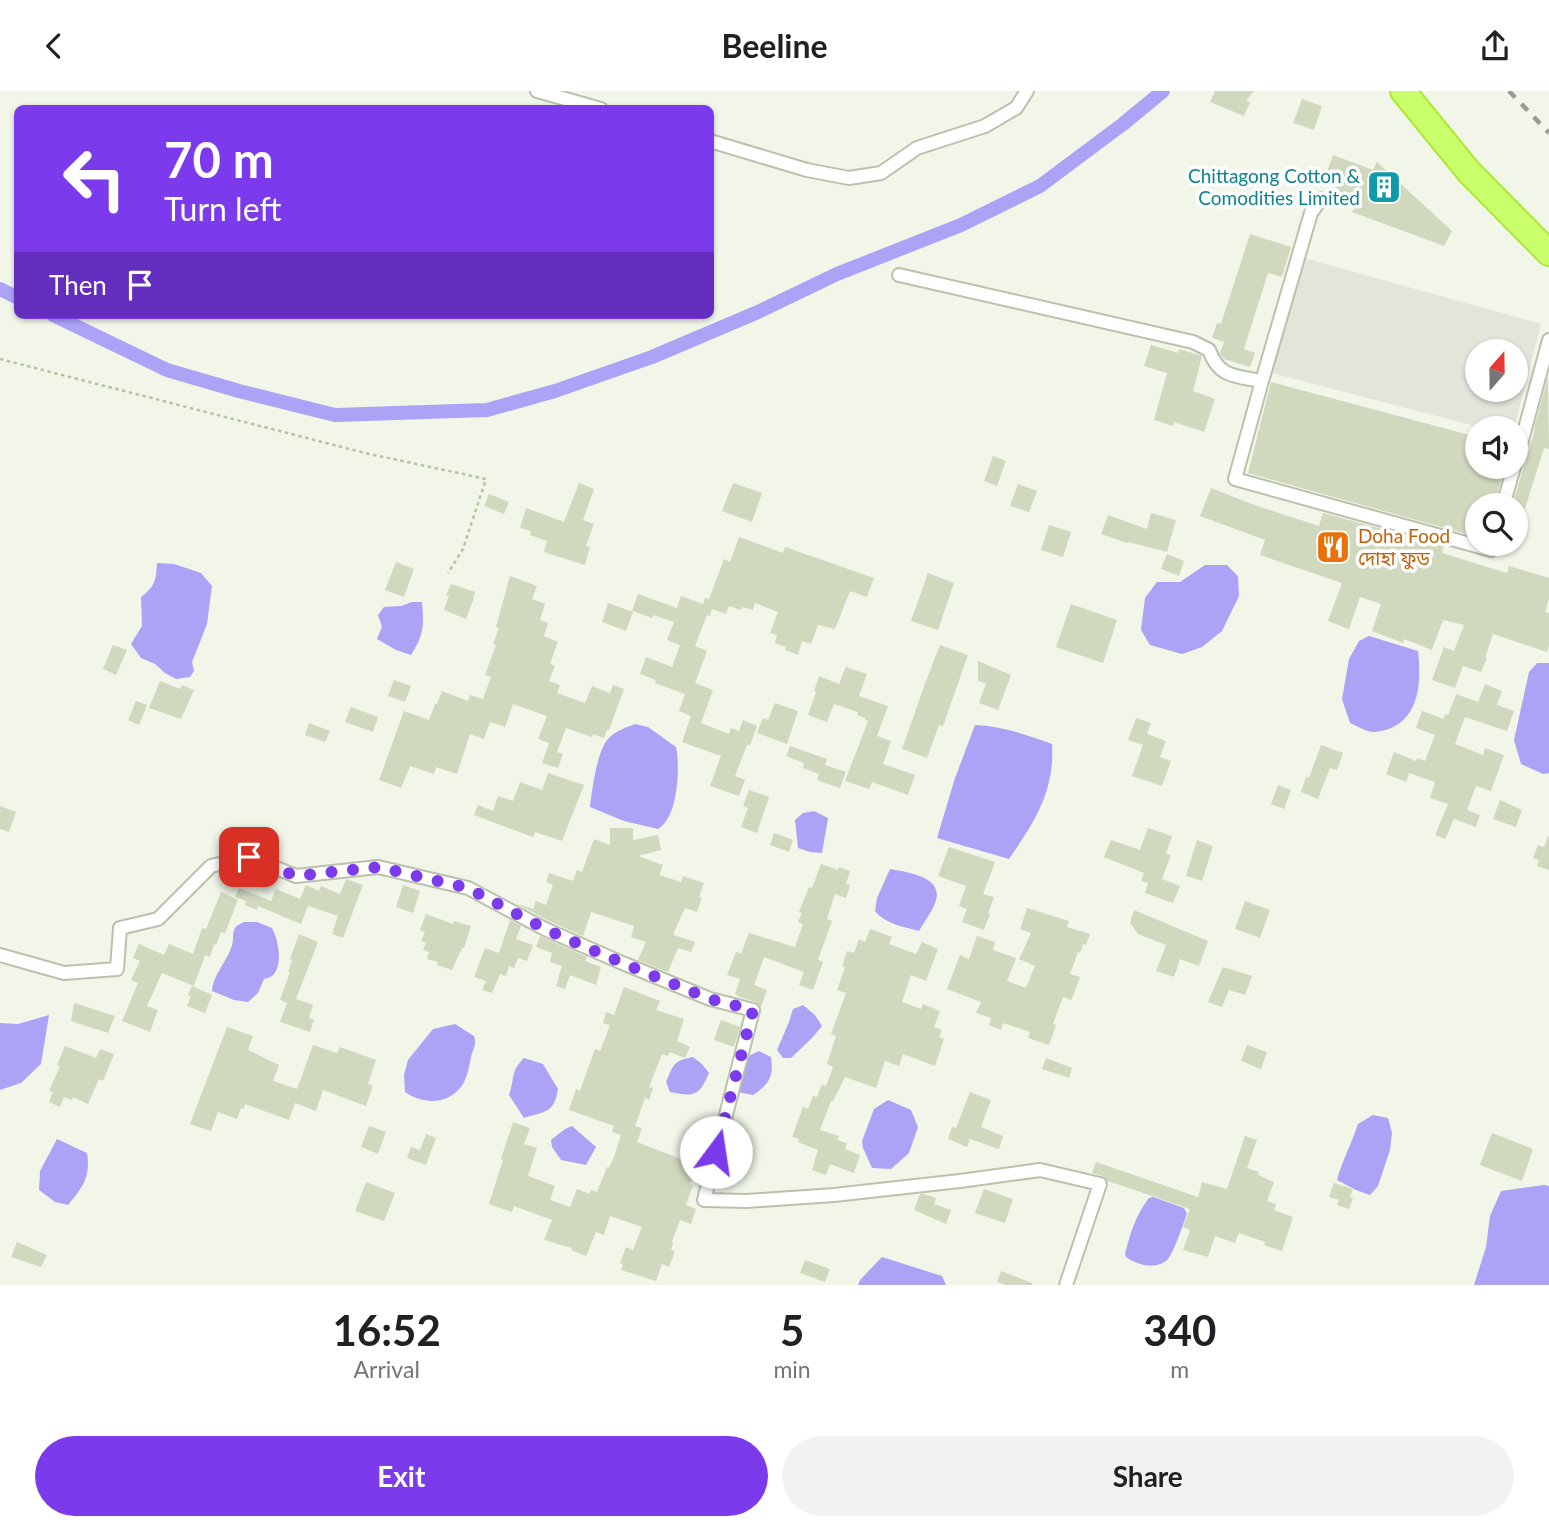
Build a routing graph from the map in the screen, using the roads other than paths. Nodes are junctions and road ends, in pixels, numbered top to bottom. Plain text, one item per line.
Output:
1 (537, 91) edge
2 (1027, 91) edge
3 (1403, 91) edge
4 (587, 105) edge
5 (714, 142) edge
6 (1321, 199) dead end
7 (1549, 253) edge
8 (900, 275) dead end
9 (1549, 340) edge
10 (1262, 381) junction
11 (1528, 418) edge
12 (1465, 543) edge
13 (0, 955) edge
14 (1066, 1285) edge

1 - 4 street
2 - 5 street
3 - 7 highway
6 - 10 street
8 - 10 street
9 - 11 street
10 - 12 street
13 - 14 street

